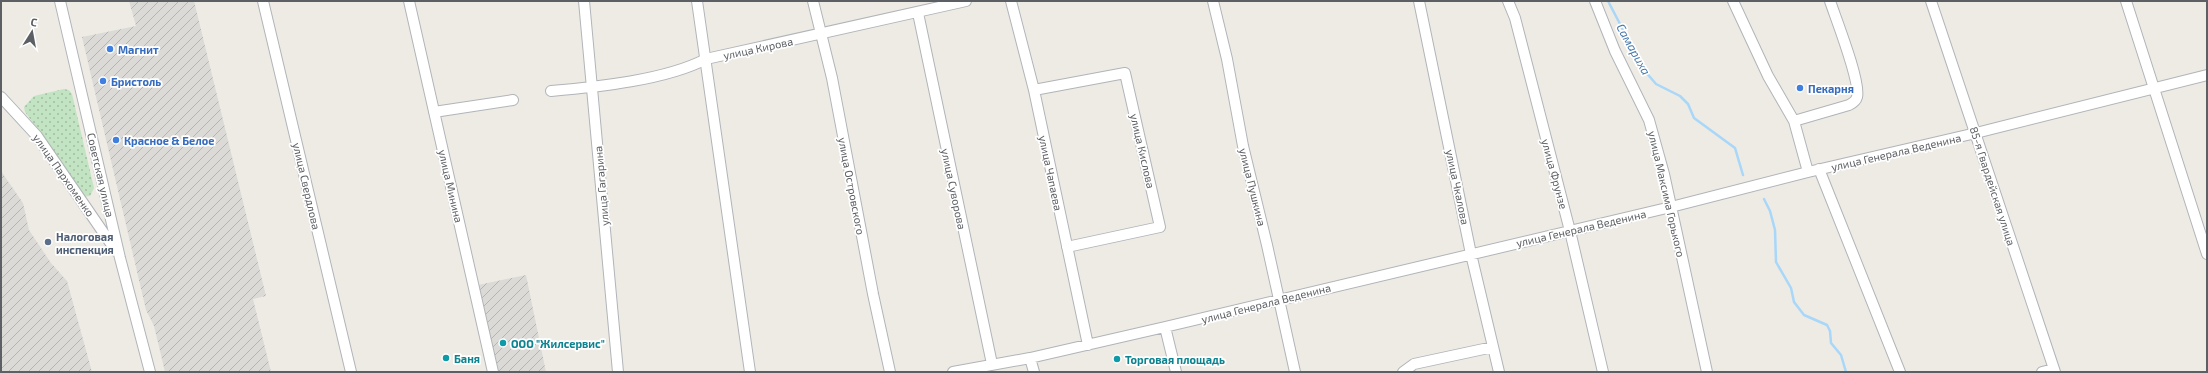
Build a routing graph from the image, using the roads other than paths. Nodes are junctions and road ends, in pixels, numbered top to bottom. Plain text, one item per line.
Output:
1 (60, 1) edge
2 (262, 1) edge
3 (409, 1) edge
4 (584, 1) edge
5 (697, 1) edge
6 (813, 1) edge
7 (966, 1) edge
8 (1012, 1) edge
9 (1213, 1) edge
10 (1508, 1) edge
11 (1595, 1) edge
12 (1733, 1) edge
13 (1830, 1) edge
14 (1931, 1) edge
15 (2126, 1) edge
16 (1422, 2) edge
17 (918, 13) junction
18 (821, 34) junction
19 (706, 59) junction
20 (2207, 75) edge
21 (592, 88) junction
22 (2154, 89) junction
23 (1034, 90) junction
24 (551, 91) dead end
25 (1, 97) edge
26 (513, 100) dead end
27 (434, 112) junction
28 (1794, 121) junction
29 (1976, 133) junction
30 (1819, 169) junction
31 (1808, 172) junction
32 (1671, 207) junction
33 (1570, 231) junction
34 (1067, 248) junction
35 (1471, 254) junction
36 (2207, 254) edge
37 (120, 258) junction
38 (1279, 299) junction
39 (1166, 328) junction
40 (1088, 345) junction
41 (1493, 347) junction
42 (1030, 358) junction
43 (992, 364) junction
44 (2054, 370) edge
45 (150, 372) edge
46 (351, 372) edge
47 (493, 372) edge
48 (618, 372) edge
49 (750, 372) edge
50 (890, 372) edge
51 (953, 372) edge
52 (1034, 372) edge
53 (1176, 372) edge
54 (1295, 372) edge
55 (1403, 372) edge
56 (1499, 372) edge
57 (1603, 372) edge
58 (1707, 372) edge
59 (1900, 372) edge
60 (2042, 372) edge

1 - 37 street, Советская улица
2 - 46 street, улица Свердлова
3 - 27 street, улица Минина
4 - 21 street, улица Гагарина
5 - 19 street
6 - 18 street, улица Островского
7 - 17 street, улица Кирова
8 - 23 street, улица Чапаева
9 - 38 street, улица Пушкина
10 - 33 street, улица Фрунзе
11 - 32 street, улица Максима Горького
12 - 28 street
13 - 28 street
14 - 29 street, 85-я Гвардейская улица
15 - 22 street
16 - 35 street, улица Чкалова
17 - 18 street, улица Кирова
17 - 43 street, улица Суворова
18 - 19 street, улица Кирова
18 - 50 street, улица Островского
19 - 21 street, улица Кирова
19 - 49 street
20 - 22 street, улица Генерала Веденина
21 - 24 street, улица Кирова
21 - 48 street, улица Гагарина
22 - 29 street, улица Генерала Веденина
22 - 36 street
23 - 34 street, улица Чапаева
23 - 34 street, улица Кислова
25 - 37 street, улица Пархоменко
26 - 27 street
27 - 47 street, улица Минина
28 - 31 street
29 - 30 street, улица Генерала Веденина
29 - 44 street, 85-я Гвардейская улица
30 - 31 street, улица Генерала Веденина
30 - 59 street
31 - 32 street, улица Генерала Веденина
32 - 33 street, улица Генерала Веденина
32 - 58 street, улица Максима Горького
33 - 35 street, улица Генерала Веденина
33 - 57 street, улица Фрунзе
34 - 40 street, улица Чапаева
35 - 38 street, улица Генерала Веденина
35 - 41 street, улица Чкалова
37 - 45 street, Советская улица
38 - 39 street, улица Генерала Веденина
38 - 54 street, улица Пушкина
39 - 40 street, улица Генерала Веденина
39 - 53 street
40 - 42 street, улица Генерала Веденина
41 - 55 street
41 - 56 street, улица Чкалова
42 - 43 street, улица Генерала Веденина
42 - 52 street
43 - 51 street, улица Генерала Веденина
44 - 60 street

